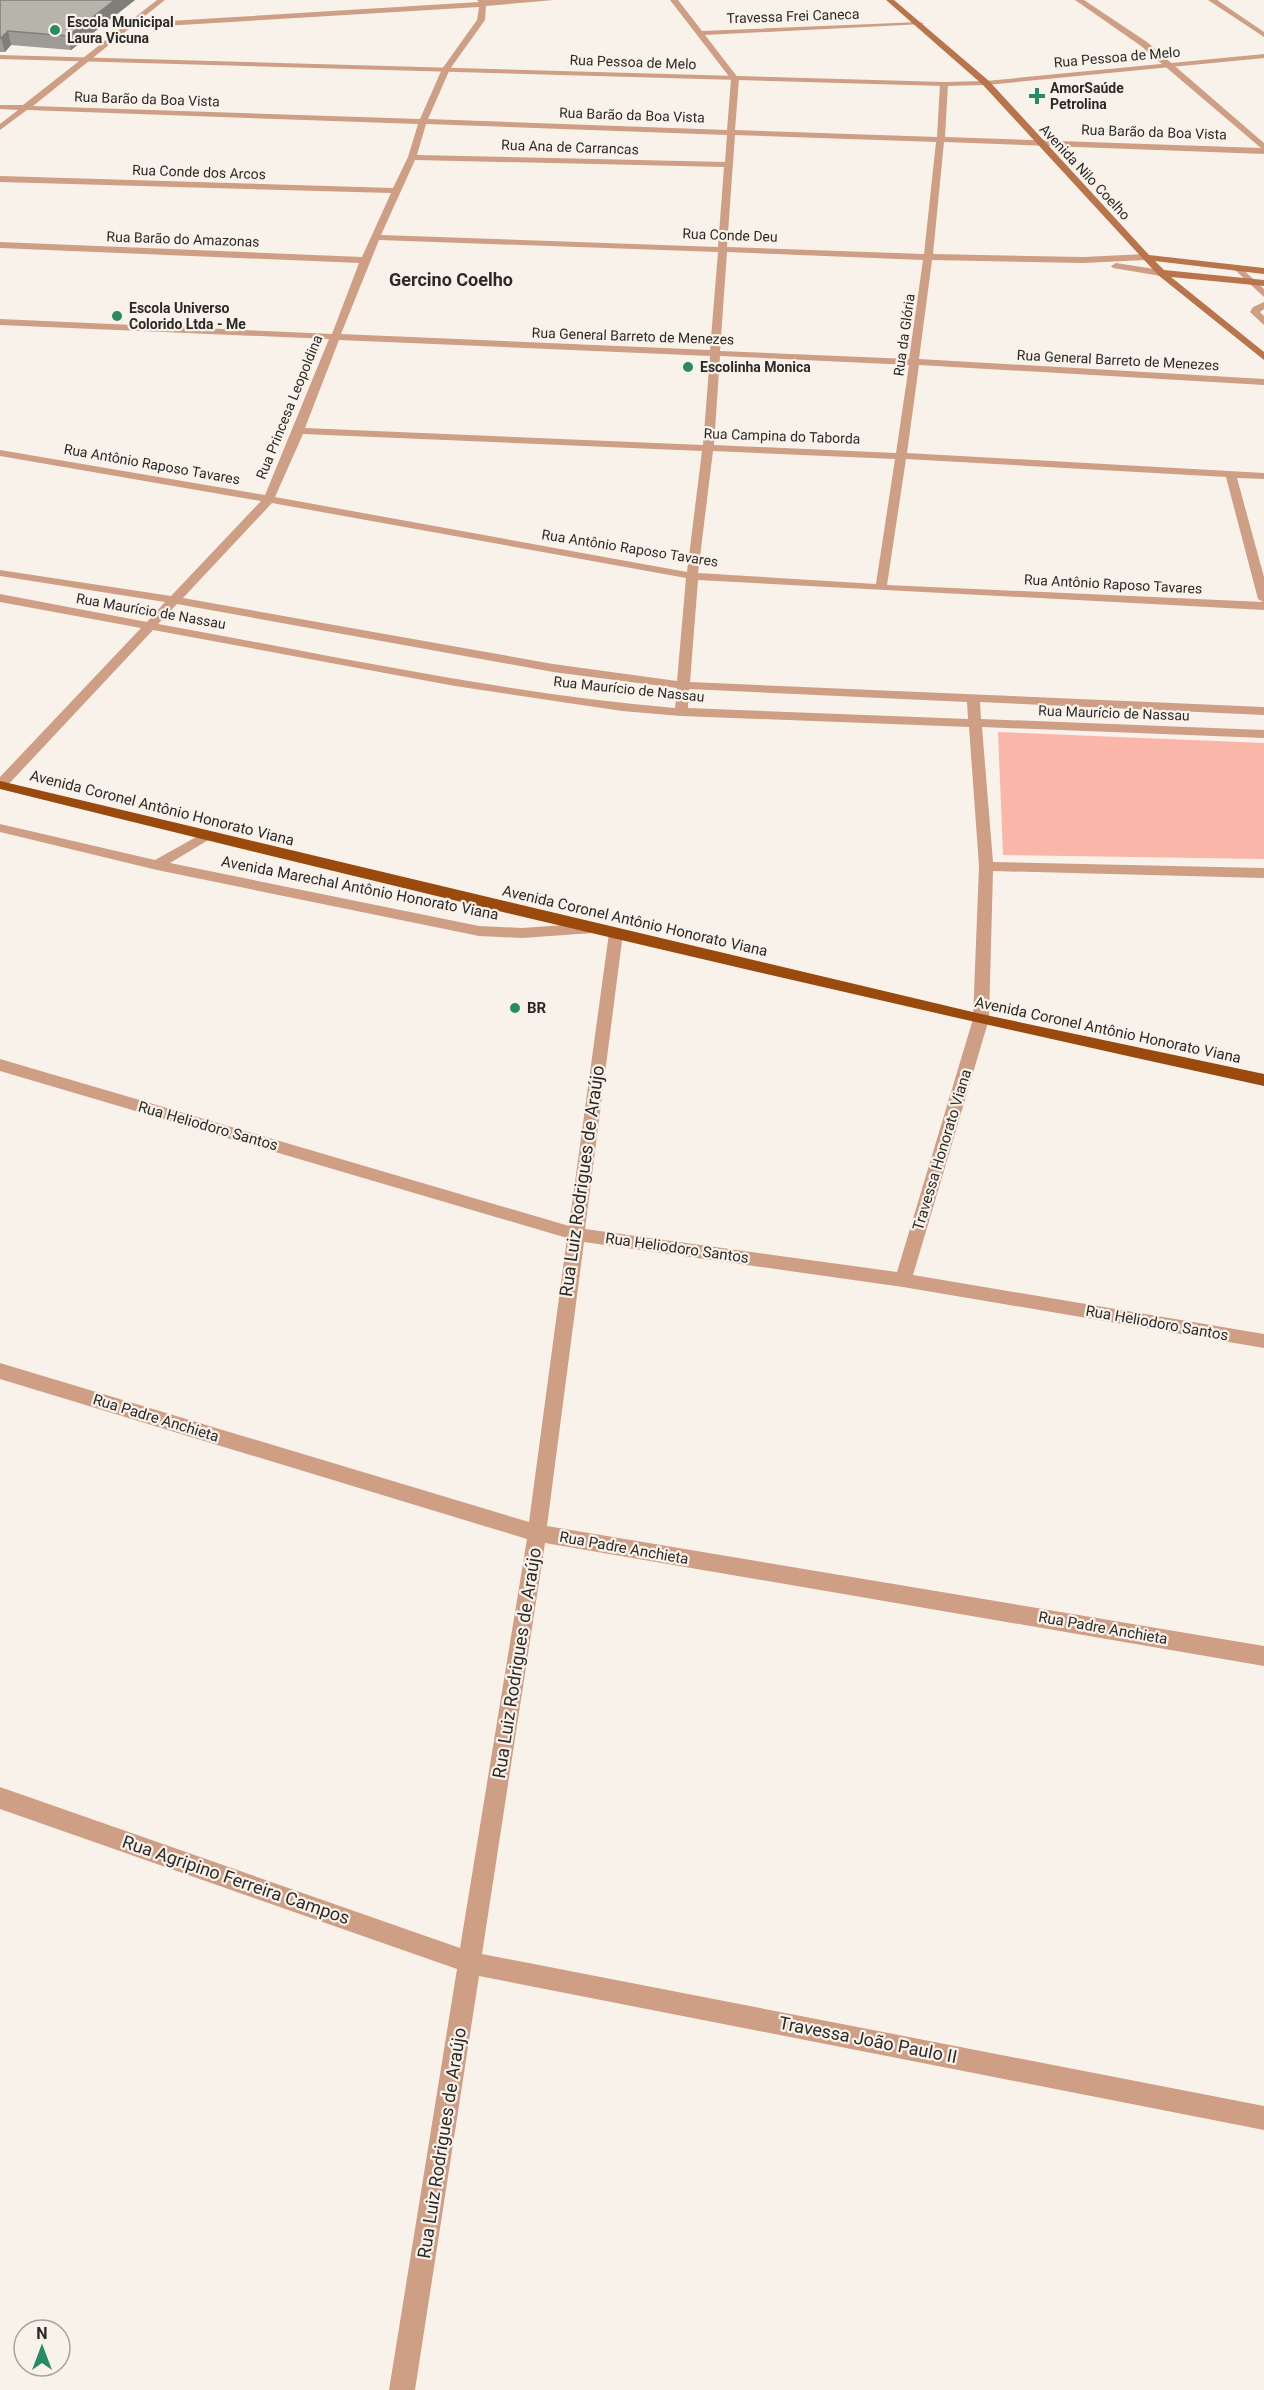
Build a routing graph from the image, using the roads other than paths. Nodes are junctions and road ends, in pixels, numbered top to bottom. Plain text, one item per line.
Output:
1 (161, 0) edge
2 (349, 0) edge
3 (550, 0) edge
4 (675, 0) edge
5 (890, 0) edge
6 (1079, 0) edge
7 (1212, 0) edge
8 (482, 2) edge
9 (356, 12) junction
10 (920, 24) junction
11 (130, 26) junction
12 (702, 33) junction
13 (1264, 35) edge
14 (1264, 56) edge
15 (0, 57) edge
16 (89, 59) junction
17 (1172, 66) junction
18 (446, 69) junction
19 (735, 79) junction
20 (986, 83) junction
21 (944, 84) junction
22 (0, 107) edge
23 (24, 108) junction
24 (423, 121) junction
25 (0, 128) edge
26 (733, 132) junction
27 (942, 140) junction
28 (1037, 141) junction
29 (1264, 149) edge
30 (412, 157) junction
31 (728, 165) junction
32 (0, 179) edge
33 (397, 191) junction
34 (375, 237) junction
35 (0, 245) edge
36 (721, 248) junction
37 (929, 257) junction
38 (1146, 257) junction
39 (365, 260) junction
40 (1083, 260) junction
41 (1238, 268) junction
42 (1264, 271) edge
43 (1161, 273) junction
44 (1249, 282) junction
45 (1264, 283) edge
46 (1264, 294) edge
47 (1264, 305) edge
48 (0, 322) edge
49 (1264, 322) edge
50 (333, 338) junction
51 (714, 353) junction
52 (1264, 357) edge
53 (914, 362) junction
54 (1264, 382) edge
55 (299, 431) junction
56 (708, 448) junction
57 (0, 453) edge
58 (902, 456) junction
59 (1231, 474) junction
60 (1264, 476) edge
61 (269, 499) junction
62 (0, 573) edge
63 (692, 576) junction
64 (881, 588) junction
65 (0, 598) edge
66 (1264, 599) edge
67 (174, 600) junction
68 (1264, 606) edge
69 (147, 627) junction
70 (683, 685) junction
71 (973, 698) junction
72 (1264, 711) edge
73 (681, 712) junction
74 (974, 723) junction
75 (1264, 734) edge
76 (0, 785) edge
77 (0, 828) edge
78 (205, 836) junction
79 (157, 865) junction
80 (986, 866) junction
81 (1264, 873) edge
82 (593, 928) junction
83 (616, 933) junction
84 (981, 1019) junction
85 (0, 1065) edge
86 (1228, 1073) junction
87 (1264, 1080) edge
88 (1264, 1086) edge
89 (575, 1234) junction
90 (903, 1280) junction
91 (1264, 1341) edge
92 (0, 1371) edge
93 (537, 1533) junction
94 (1264, 1656) edge
95 (0, 1798) edge
96 (471, 1962) junction
97 (1264, 2118) edge
98 (402, 2390) edge

1 - 11 street
2 - 9 street
3 - 8 street
4 - 12 street
5 - 10 main road, Avenida Nilo Coelho
6 - 17 street
7 - 13 street
8 - 9 street
8 - 18 street, Rua Princesa Leopoldina
9 - 11 street
10 - 12 street, Travessa Frei Caneca
10 - 20 main road, Avenida Nilo Coelho
11 - 16 street
12 - 19 street
14 - 17 street, Rua Pessoa de Melo
15 - 16 street, Rua Pessoa de Melo
16 - 18 street, Rua Pessoa de Melo
16 - 23 street
17 - 20 street, Rua Pessoa de Melo
17 - 29 street
18 - 19 street, Rua Pessoa de Melo
18 - 24 street, Rua Princesa Leopoldina
19 - 21 street, Rua Pessoa de Melo
19 - 26 street
20 - 21 street, Rua Pessoa de Melo
20 - 28 main road, Avenida Nilo Coelho
21 - 27 street, Rua da Glória
22 - 23 street, Rua Barão da Boa Vista
23 - 24 street, Rua Barão da Boa Vista
23 - 25 street
24 - 26 street, Rua Barão da Boa Vista
24 - 30 street, Rua Princesa Leopoldina
26 - 27 street, Rua Barão da Boa Vista
26 - 31 street
27 - 28 street, Rua Barão da Boa Vista
27 - 37 street, Rua da Glória
28 - 29 street, Rua Barão da Boa Vista
28 - 38 main road, Avenida Nilo Coelho
30 - 31 street, Rua Ana de Carrancas
30 - 33 street, Rua Princesa Leopoldina
31 - 36 street
32 - 33 street, Rua Conde dos Arcos
33 - 34 street, Rua Princesa Leopoldina
34 - 36 street, Rua Conde Deu
34 - 39 street, Rua Princesa Leopoldina
35 - 39 street, Rua Barão do Amazonas
36 - 37 street, Rua Conde Deu
36 - 51 street
37 - 40 street, Rua Conde Deu
37 - 53 street, Rua da Glória
38 - 40 street, Rua Conde Deu
38 - 41 main road
38 - 43 main road, Avenida Nilo Coelho
39 - 50 street, Rua Princesa Leopoldina
40 - 43 street, Rua Conde Deu
41 - 42 main road
41 - 44 street
43 - 44 main road
43 - 52 main road, Avenida Nilo Coelho
44 - 45 main road
44 - 46 street
47 - 49 street
48 - 50 street, Rua General Barreto de Menezes
50 - 51 street, Rua General Barreto de Menezes
50 - 55 street, Rua Princesa Leopoldina
51 - 53 street, Rua General Barreto de Menezes
51 - 56 street
53 - 54 street, Rua General Barreto de Menezes
53 - 58 street, Rua da Glória
55 - 56 street, Rua Campina do Taborda
55 - 61 street, Rua Princesa Leopoldina
56 - 58 street, Rua Campina do Taborda
56 - 63 street
57 - 61 street, Rua Antônio Raposo Tavares
58 - 59 street, Rua Campina do Taborda
58 - 64 street, Rua da Glória
59 - 60 street, Rua Campina do Taborda
59 - 66 street
61 - 63 street, Rua Antônio Raposo Tavares
61 - 67 street, Rua Princesa Leopoldina
62 - 67 street, Rua Maurício de Nassau
63 - 64 street, Rua Antônio Raposo Tavares
63 - 70 street
64 - 68 street, Rua Antônio Raposo Tavares
65 - 69 street, Rua Maurício de Nassau
67 - 69 street, Rua Princesa Leopoldina
67 - 70 street, Rua Maurício de Nassau
69 - 73 street, Rua Maurício de Nassau
69 - 76 street, Rua Princesa Leopoldina
70 - 71 street, Rua Maurício de Nassau
70 - 73 street
71 - 72 street, Rua Maurício de Nassau
71 - 74 street, Travessa Honorato Viana
73 - 74 street, Rua Maurício de Nassau
74 - 75 street, Rua Maurício de Nassau
74 - 80 street, Travessa Honorato Viana
76 - 78 highway, Avenida Coronel Antônio Honorato Viana
77 - 79 street
78 - 79 street
78 - 82 highway, Avenida Coronel Antônio Honorato Viana
79 - 82 street, Avenida Marechal Antônio Honorato Viana
80 - 81 street
80 - 84 street, Travessa Honorato Viana
82 - 83 highway, Avenida Coronel Antônio Honorato Viana
83 - 84 highway, Avenida Coronel Antônio Honorato Viana
83 - 89 street, Rua Luiz Rodrigues de Araújo
84 - 86 highway, Avenida Coronel Antônio Honorato Viana
84 - 90 street, Travessa Honorato Viana
85 - 89 street, Rua Heliodoro Santos
86 - 87 highway, Avenida Coronel Antônio Honorato Viana
86 - 88 highway
89 - 90 street, Rua Heliodoro Santos
89 - 93 street, Rua Luiz Rodrigues de Araújo
90 - 91 street, Rua Heliodoro Santos
92 - 93 street, Rua Padre Anchieta
93 - 94 street, Rua Padre Anchieta
93 - 96 street, Rua Luiz Rodrigues de Araújo
95 - 96 street, Rua Agripino Ferreira Campos
96 - 97 street, Travessa João Paulo II
96 - 98 street, Rua Luiz Rodrigues de Araújo

